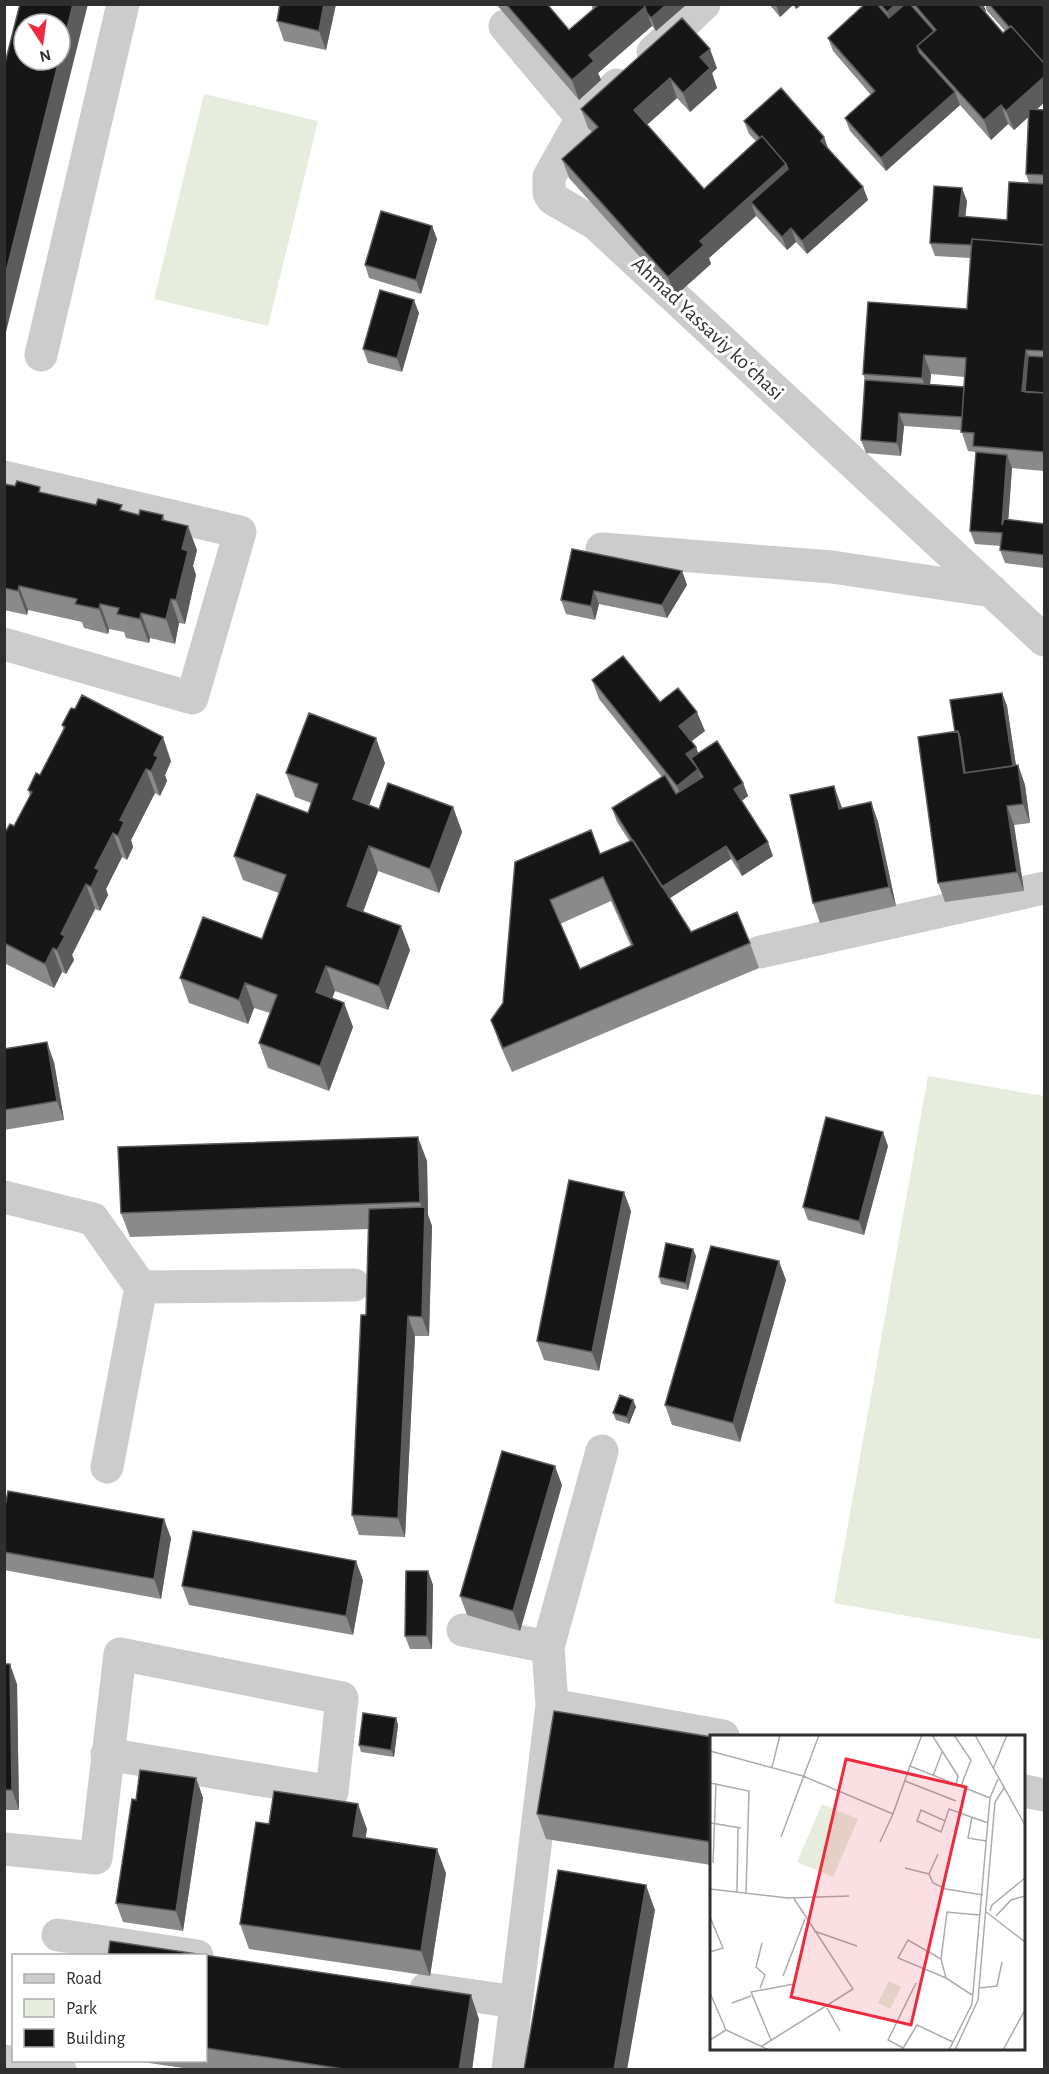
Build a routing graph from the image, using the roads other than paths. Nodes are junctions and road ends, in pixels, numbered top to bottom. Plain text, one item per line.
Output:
1 (123, 4) edge
2 (704, 4) edge
3 (505, 26) edge
4 (582, 118) junction
5 (41, 355) dead end
6 (4, 477) edge
7 (602, 549) dead end
8 (992, 591) junction
9 (1044, 640) edge
10 (4, 644) edge
11 (1044, 888) edge
12 (760, 952) dead end
13 (4, 1197) edge
14 (354, 1285) dead end
15 (141, 1287) junction
16 (602, 1451) dead end
17 (107, 1467) dead end
18 (463, 1630) dead end
19 (548, 1647) junction
20 (552, 1706) junction
21 (712, 1735) edge
22 (107, 1754) junction
23 (1025, 1791) edge
24 (1044, 1795) edge
25 (4, 1849) edge
26 (58, 1935) dead end
27 (189, 1954) edge
28 (401, 1985) edge
29 (516, 2002) junction
30 (4, 2061) edge
31 (47, 2069) edge
32 (508, 2070) edge

1 - 5 street
2 - 4 street, Ahmad Yassaviy koʻchasi
3 - 4 street
4 - 8 street, Ahmad Yassaviy koʻchasi
6 - 10 street
7 - 8 street
8 - 9 street, Ahmad Yassaviy koʻchasi
11 - 12 street
13 - 15 street
14 - 15 street
15 - 17 street
16 - 19 street
18 - 19 street
19 - 20 street
20 - 21 street
20 - 29 street
22 - 22 street
22 - 25 street
23 - 24 street
26 - 27 street
28 - 29 street
29 - 32 street
30 - 31 street

